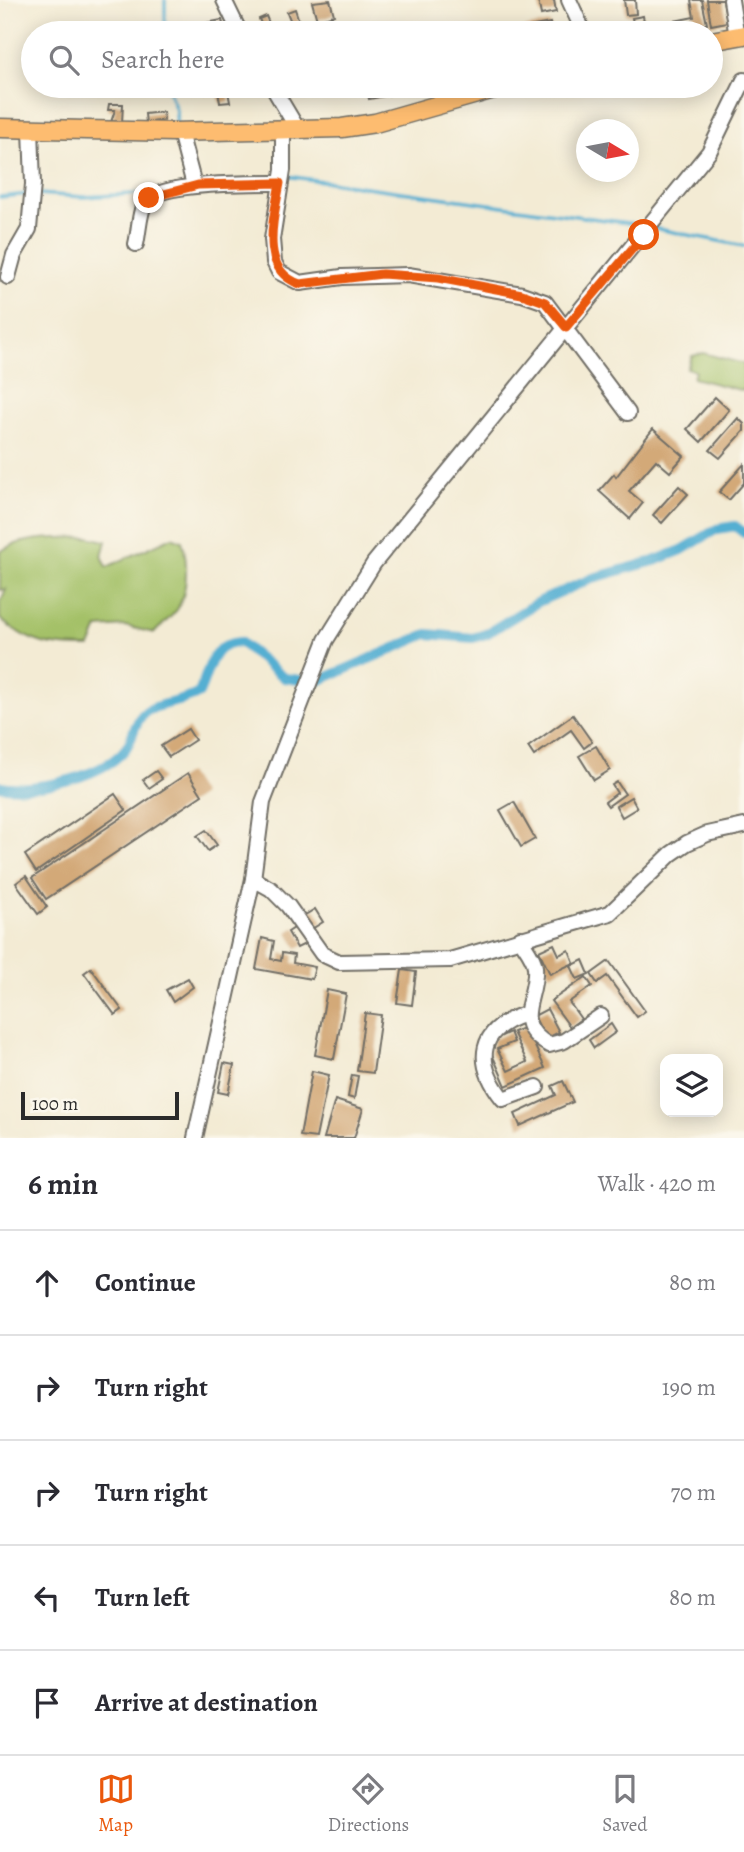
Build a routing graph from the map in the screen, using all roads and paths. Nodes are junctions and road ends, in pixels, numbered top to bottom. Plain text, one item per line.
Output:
1 (569, 0) edge
2 (732, 0) edge
3 (228, 1) edge
4 (236, 21) edge
5 (579, 21) edge
6 (740, 36) edge
7 (744, 80) edge
8 (277, 98) edge
9 (463, 98) edge
10 (0, 128) edge
11 (288, 128) junction
12 (31, 129) junction
13 (178, 132) junction
14 (282, 176) junction
15 (194, 185) junction
16 (136, 244) dead end
17 (8, 277) dead end
18 (566, 327) junction
19 (628, 413) dead end
20 (744, 826) edge
21 (253, 879) junction
22 (520, 938) junction
23 (526, 1014) junction
24 (601, 1016) dead end
25 (537, 1087) dead end
26 (195, 1138) edge

1 - 5 street
2 - 6 street
3 - 4 street
7 - 18 street
8 - 11 street
9 - 11 main road
10 - 12 main road
11 - 13 main road
11 - 14 street
12 - 13 main road
12 - 17 street
13 - 15 street
14 - 15 street
14 - 18 street
15 - 16 street
18 - 19 street
18 - 21 street
20 - 22 street
21 - 22 street
21 - 26 street
22 - 23 street
23 - 24 street
23 - 25 street

